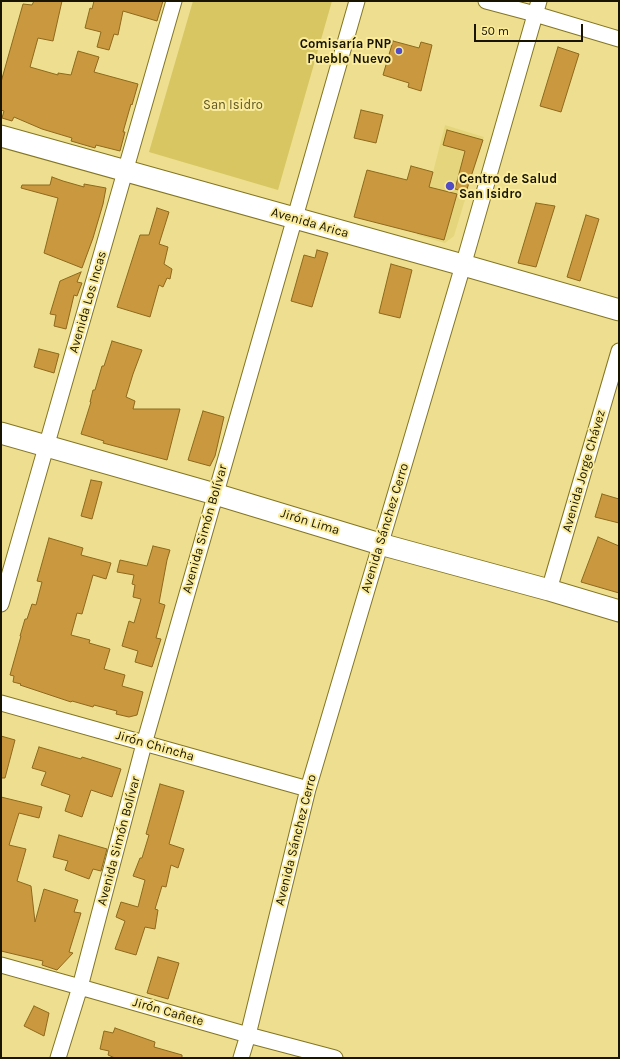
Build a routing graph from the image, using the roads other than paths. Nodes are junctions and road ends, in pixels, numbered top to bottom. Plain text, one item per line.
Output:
1 (174, 1) edge
2 (357, 1) edge
3 (486, 1) edge
4 (537, 8) edge
5 (619, 39) edge
6 (1, 122) edge
7 (1, 136) edge
8 (127, 165) junction
9 (296, 211) junction
10 (465, 259) junction
11 (619, 296) edge
12 (619, 310) edge
13 (619, 351) edge
14 (1, 433) edge
15 (46, 446) junction
16 (215, 494) junction
17 (380, 544) junction
18 (550, 590) junction
19 (1, 604) edge
20 (619, 611) edge
21 (1, 703) edge
22 (144, 744) junction
23 (308, 789) junction
24 (1, 965) edge
25 (80, 987) junction
26 (248, 1035) junction
27 (58, 1058) edge
28 (241, 1058) edge
29 (335, 1058) edge

1 - 8 street, Avenida Los Incas
2 - 9 street, Avenida Simón Bolívar
3 - 4 street
4 - 5 street
4 - 10 street, Avenida Sánchez Cerro
6 - 8 street, Avenida Arica
7 - 8 street, Avenida Arica
8 - 9 street, Avenida Arica
8 - 15 street, Avenida Los Incas
9 - 10 street, Avenida Arica
9 - 16 street, Avenida Simón Bolívar
10 - 11 street, Avenida Arica
10 - 12 street, Avenida Arica
10 - 17 street, Avenida Sánchez Cerro
13 - 18 street, Avenida Jorge Chávez
14 - 15 street, Jirón Lima
15 - 16 street, Jirón Lima
15 - 19 street, Avenida Los Incas
16 - 17 street, Jirón Lima
16 - 22 street, Avenida Simón Bolívar
17 - 18 street, Jirón Lima
17 - 23 street, Avenida Sánchez Cerro
18 - 20 street, Jirón Lima
21 - 22 street, Jirón Chincha
22 - 23 street, Jirón Chincha
22 - 25 street, Avenida Simón Bolívar
23 - 26 street, Avenida Sánchez Cerro
24 - 25 street, Jirón Cañete
25 - 26 street, Jirón Cañete
25 - 27 street, Avenida Simón Bolívar
26 - 28 street, Avenida Sánchez Cerro
26 - 29 street, Jirón Cañete

